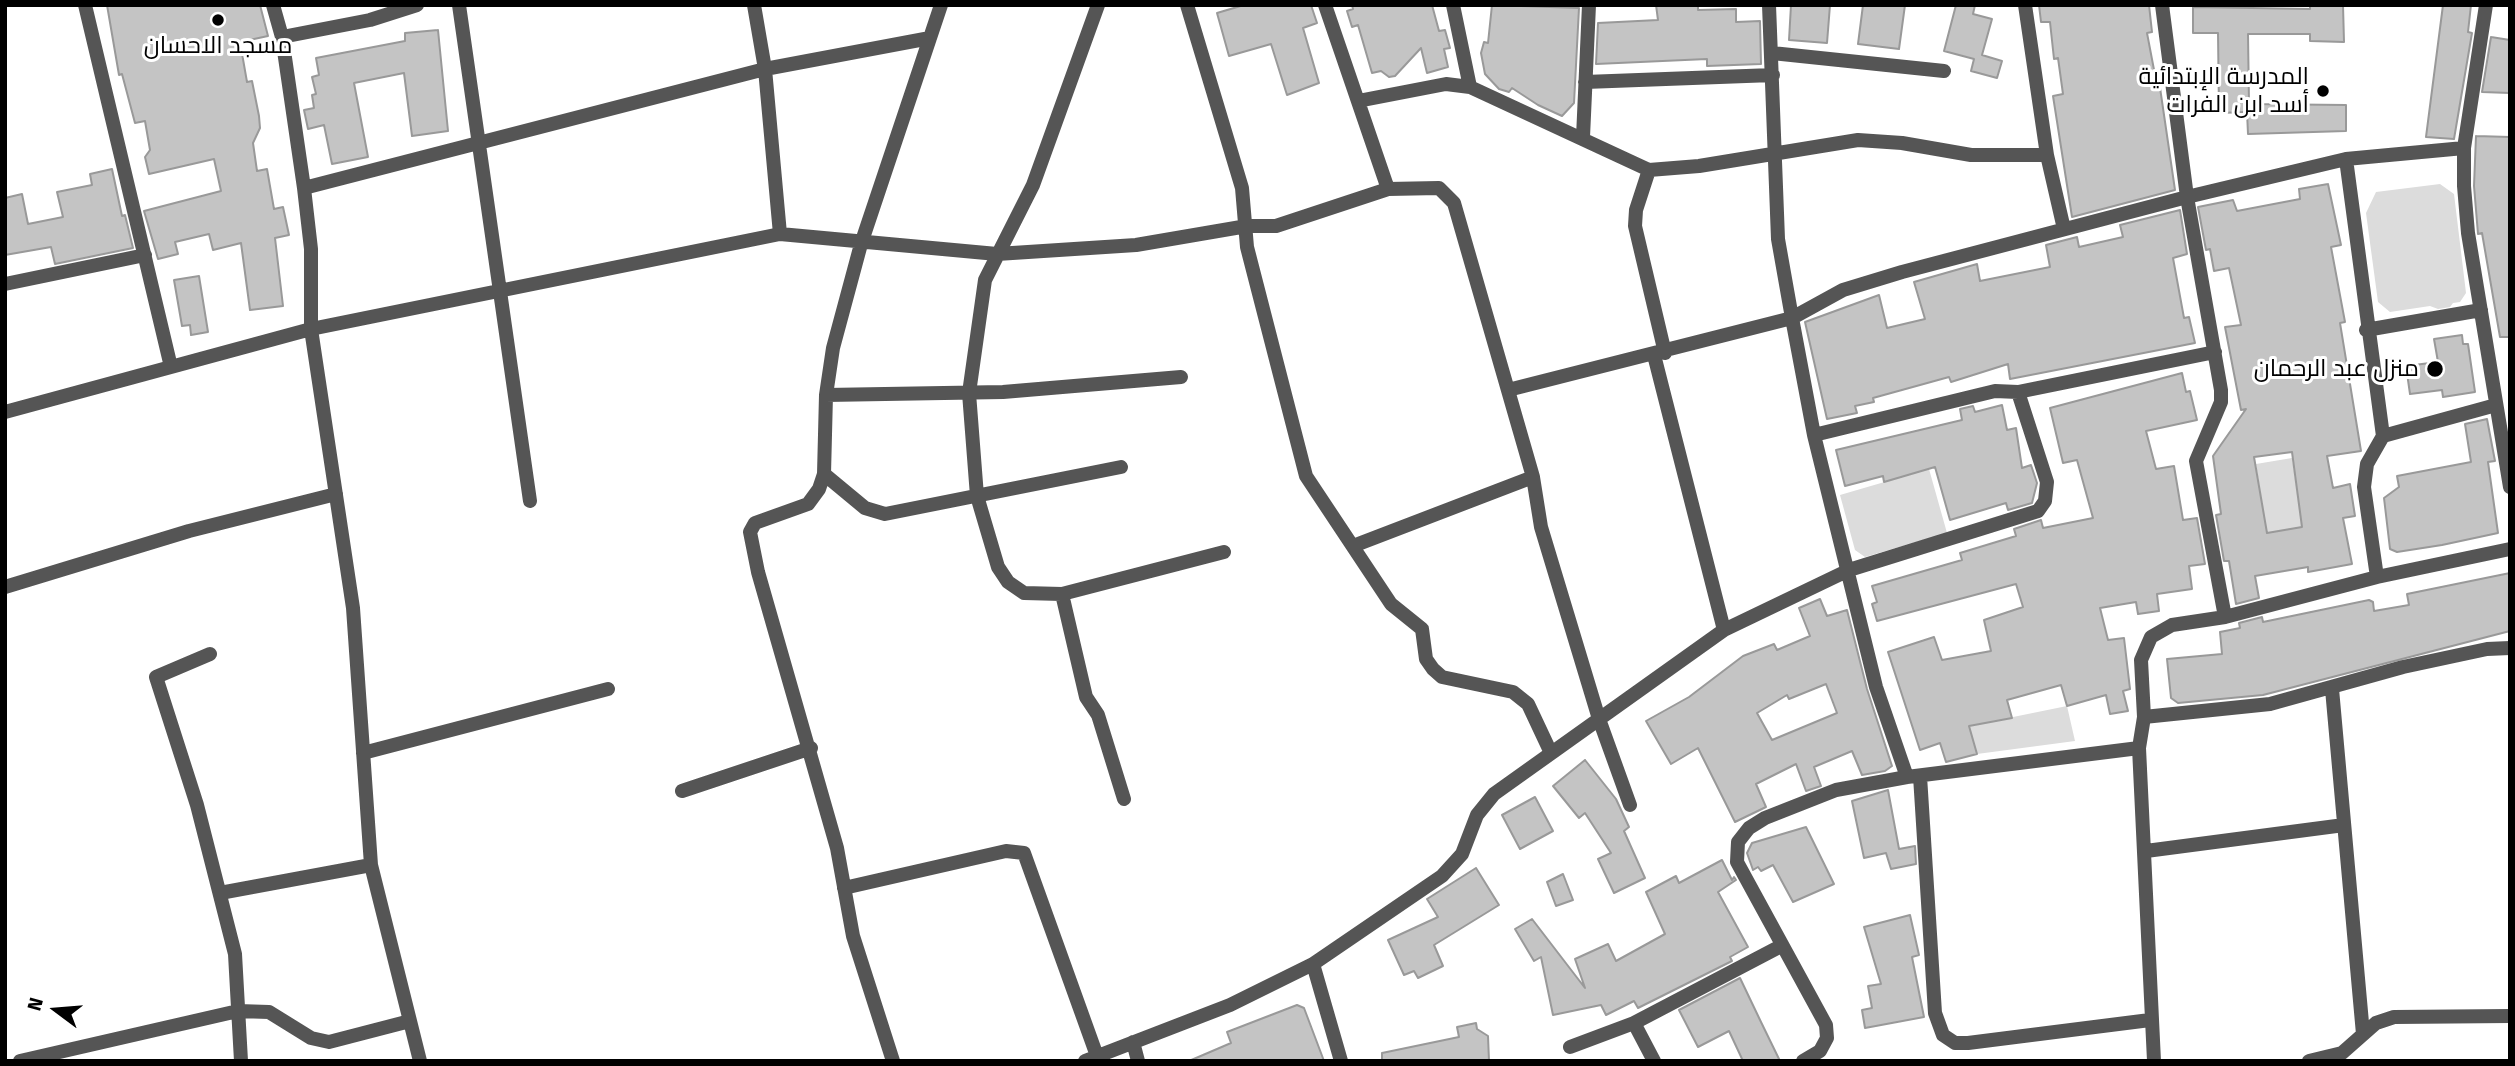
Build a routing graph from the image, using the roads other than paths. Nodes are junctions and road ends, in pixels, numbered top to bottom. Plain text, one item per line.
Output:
1 (85, 5) edge
2 (273, 5) edge
3 (417, 5) edge
4 (459, 5) edge
5 (754, 5) edge
6 (941, 5) edge
7 (1098, 5) edge
8 (1187, 5) edge
9 (1325, 5) edge
10 (1453, 5) edge
11 (1589, 5) edge
12 (1769, 5) edge
13 (2025, 5) edge
14 (2162, 5) edge
15 (2486, 5) edge
16 (282, 37) junction
17 (930, 38) junction
18 (1772, 54) junction
19 (765, 69) junction
20 (1944, 71) dead end
21 (1773, 75) junction
22 (1585, 82) junction
23 (1471, 87) junction
24 (1358, 102) junction
25 (1583, 137) junction
26 (478, 144) junction
27 (2464, 148) junction
28 (1774, 153) junction
29 (2047, 155) junction
30 (2346, 159) junction
31 (1649, 170) junction
32 (304, 188) junction
33 (1388, 189) junction
34 (2187, 197) junction
35 (1247, 226) junction
36 (2064, 229) junction
37 (780, 234) junction
38 (861, 244) junction
39 (997, 254) junction
40 (145, 255) junction
41 (5, 284) edge
42 (500, 293) junction
43 (2481, 310) junction
44 (1792, 318) junction
45 (311, 329) junction
46 (2366, 330) junction
47 (2215, 352) junction
48 (1660, 354) junction
49 (171, 367) junction
50 (1181, 377) dead end
51 (1508, 390) junction
52 (969, 393) junction
53 (2018, 393) junction
54 (826, 395) junction
55 (2496, 405) junction
56 (5, 412) edge
57 (1814, 435) junction
58 (2382, 436) junction
59 (1121, 467) dead end
60 (824, 474) junction
61 (1533, 477) junction
62 (2510, 487) edge
63 (336, 494) junction
64 (977, 496) junction
65 (530, 501) dead end
66 (1353, 546) junction
67 (2510, 549) edge
68 (1224, 552) dead end
69 (1849, 570) junction
70 (2377, 577) junction
71 (5, 587) edge
72 (1062, 594) junction
73 (2225, 617) junction
74 (1724, 631) junction
75 (2510, 648) edge
76 (210, 654) dead end
77 (2332, 688) junction
78 (608, 689) dead end
79 (2144, 717) junction
80 (1599, 719) junction
81 (811, 748) junction
82 (2139, 748) junction
83 (363, 753) junction
84 (1551, 753) junction
85 (1914, 777) junction
86 (682, 791) dead end
87 (1124, 799) dead end
88 (1630, 805) dead end
89 (2344, 825) junction
90 (2146, 851) junction
91 (371, 865) junction
92 (844, 888) junction
93 (220, 893) junction
94 (1781, 946) junction
95 (1313, 964) junction
96 (238, 1011) junction
97 (2510, 1016) edge
98 (2150, 1020) junction
99 (410, 1021) junction
100 (1634, 1023) junction
101 (2362, 1034) junction
102 (1133, 1042) junction
103 (1570, 1046) dead end
104 (1091, 1058) edge
105 (20, 1061) edge
106 (241, 1061) edge
107 (420, 1061) edge
108 (892, 1061) edge
109 (1138, 1061) edge
110 (1341, 1061) edge
111 (1654, 1061) edge
112 (1802, 1061) edge
113 (2154, 1061) edge
114 (2309, 1061) edge

1 - 40 street
2 - 16 street
3 - 16 street
4 - 26 street
5 - 19 street
6 - 17 street
7 - 39 street
8 - 35 street
9 - 24 street
10 - 23 street
11 - 22 street
12 - 18 street
13 - 29 street
14 - 34 street
15 - 27 street
16 - 32 street
17 - 19 street
17 - 38 street
18 - 20 street
18 - 21 street
19 - 26 street
19 - 37 street
21 - 22 street
21 - 28 street
22 - 25 street
23 - 24 street
23 - 25 street
24 - 33 street
25 - 31 street
26 - 32 street
26 - 42 street
27 - 30 street
27 - 43 street
28 - 29 street
28 - 31 street
28 - 44 street
29 - 36 street
30 - 34 street
30 - 46 street
31 - 48 street
32 - 45 street
33 - 35 street
33 - 51 street
34 - 36 street
34 - 47 street
35 - 39 street
35 - 66 street
36 - 44 street
37 - 38 street
37 - 42 street
38 - 39 street
38 - 54 street
39 - 52 street
40 - 41 street
40 - 49 street
42 - 45 street
42 - 65 street
43 - 46 street
43 - 55 street
44 - 48 street
44 - 57 street
45 - 49 street
45 - 63 street
46 - 58 street
47 - 53 street
47 - 73 street
48 - 51 street
48 - 74 street
49 - 56 street
50 - 52 street
51 - 61 street
52 - 54 street
52 - 64 street
53 - 57 street
53 - 69 street
54 - 60 street
55 - 58 street
55 - 62 street
57 - 69 street
58 - 70 street
59 - 64 street
60 - 64 street
60 - 81 street
61 - 66 street
61 - 80 street
63 - 71 street
63 - 83 street
64 - 72 street
66 - 84 street
67 - 70 street
68 - 72 street
69 - 74 street
69 - 85 street
70 - 73 street
72 - 87 street
73 - 79 street
74 - 80 street
75 - 77 street
76 - 93 street
77 - 79 street
77 - 89 street
78 - 83 street
79 - 82 street
80 - 84 street
80 - 88 street
81 - 86 street
81 - 92 street
82 - 85 street
82 - 90 street
83 - 91 street
84 - 95 street
85 - 94 street
85 - 98 street
89 - 90 street
89 - 101 street
90 - 98 street
91 - 93 street
91 - 99 street
92 - 104 street
92 - 108 street
93 - 96 street
94 - 100 street
94 - 112 street
95 - 102 street
95 - 110 street
96 - 99 street
96 - 105 street
96 - 106 street
97 - 101 street
98 - 113 street
99 - 107 street
100 - 103 street
100 - 111 street
101 - 114 street
102 - 104 street
102 - 109 street

